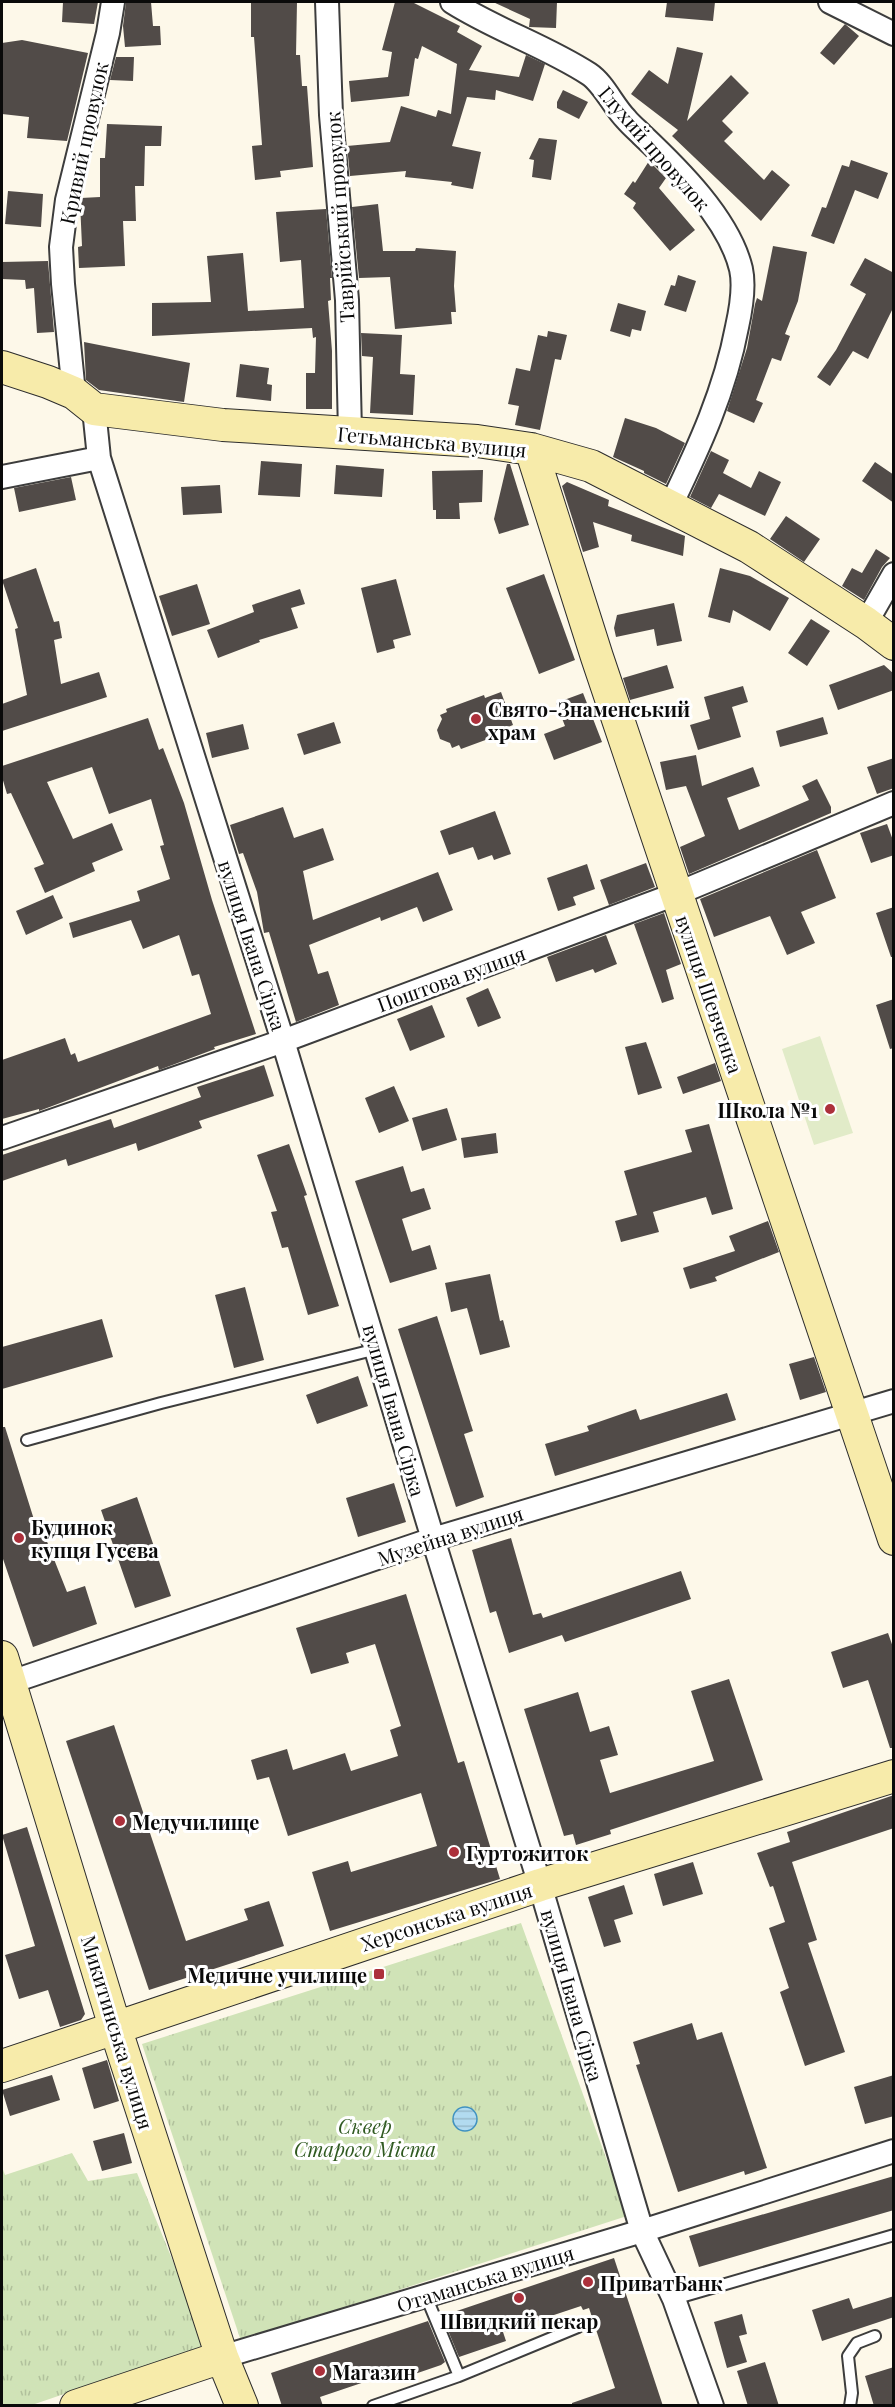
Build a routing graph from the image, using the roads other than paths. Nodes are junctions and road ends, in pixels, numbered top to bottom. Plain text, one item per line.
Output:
1 (113, 2) edge
2 (327, 2) edge
3 (453, 2) edge
4 (830, 2) edge
5 (894, 34) edge
6 (2, 367) edge
7 (84, 401) junction
8 (350, 433) junction
9 (531, 449) junction
10 (99, 458) junction
11 (2, 477) edge
12 (671, 505) junction
13 (894, 574) edge
14 (866, 623) junction
15 (894, 644) edge
16 (894, 803) edge
17 (676, 894) junction
18 (284, 1041) junction
19 (2, 1138) edge
20 (377, 1349) junction
21 (894, 1401) edge
22 (853, 1413) junction
23 (27, 1440) dead end
24 (433, 1539) junction
25 (894, 1539) edge
26 (6, 1670) edge
27 (894, 1776) edge
28 (540, 1885) junction
29 (115, 2027) junction
30 (2, 2066) edge
31 (894, 2151) edge
32 (642, 2231) junction
33 (894, 2235) edge
34 (426, 2296) junction
35 (674, 2300) junction
36 (578, 2327) dead end
37 (874, 2336) dead end
38 (222, 2357) junction
39 (459, 2376) junction
40 (76, 2406) edge
41 (242, 2406) edge
42 (373, 2406) edge
43 (712, 2406) edge
44 (850, 2406) edge

1 - 7 street, Кривий провулок
2 - 8 street, Таврійський провулок
3 - 12 street, Глухий провулок
4 - 5 street
6 - 7 street, Гетьманська вулиця
7 - 8 street, Гетьманська вулиця
7 - 10 street, вулиця Івана Сірка
8 - 9 street, Гетьманська вулиця
9 - 12 street, Гетьманська вулиця
9 - 17 street, вулиця Шевченка
10 - 11 street
10 - 18 street, вулиця Івана Сірка
12 - 14 street, Гетьманська вулиця
13 - 14 street
14 - 15 street, Гетьманська вулиця
16 - 17 street, Поштова вулиця
17 - 18 street, Поштова вулиця
17 - 22 street, вулиця Шевченка
18 - 19 street, Поштова вулиця
18 - 20 street, вулиця Івана Сірка
20 - 23 lane
20 - 24 street, вулиця Івана Сірка
21 - 22 street, Музейна вулиця
22 - 24 street, Музейна вулиця
22 - 25 street, вулиця Шевченка
24 - 26 street, Музейна вулиця
24 - 28 street, вулиця Івана Сірка
26 - 29 street, Микитинська вулиця
27 - 28 street, Херсонська вулиця
28 - 29 street, Херсонська вулиця
28 - 32 street, вулиця Івана Сірка
29 - 30 street, Херсонська вулиця
29 - 38 street, Микитинська вулиця
31 - 32 street, Отаманська вулиця
32 - 34 street, Отаманська вулиця
32 - 35 street, вулиця Івана Сірка
33 - 35 lane
34 - 38 street, Отаманська вулиця
34 - 39 lane
35 - 43 street, вулиця Івана Сірка
36 - 39 lane
37 - 44 lane
38 - 40 street, Отаманська вулиця
38 - 41 street, Микитинська вулиця
39 - 42 lane

